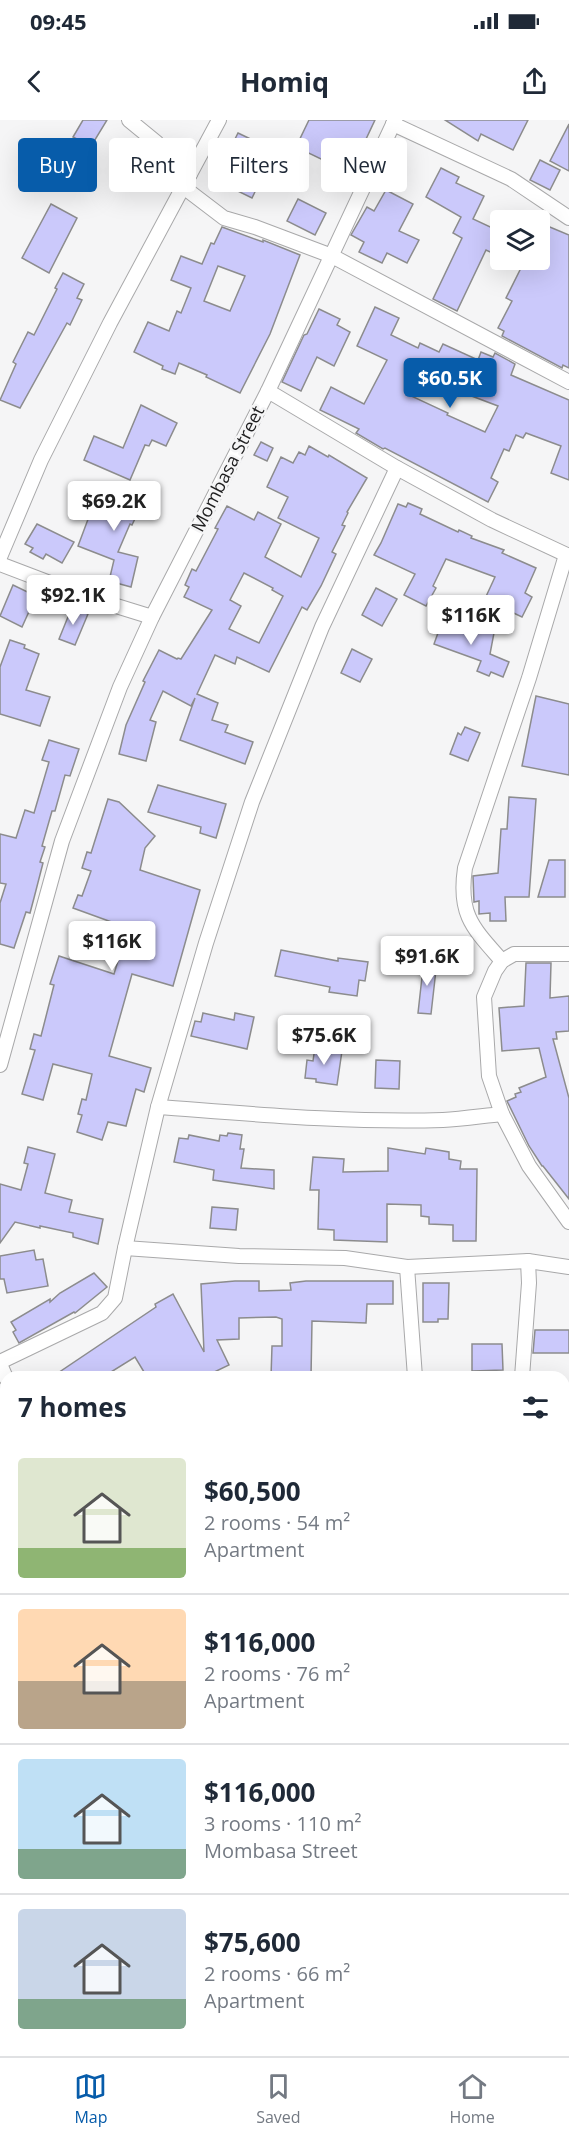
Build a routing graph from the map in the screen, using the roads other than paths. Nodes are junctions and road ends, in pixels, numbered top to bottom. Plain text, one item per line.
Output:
1 (129, 120) edge
2 (219, 120) edge
3 (394, 122) edge
4 (152, 138) edge
5 (196, 161) edge
6 (179, 192) edge
7 (190, 192) edge
8 (569, 218) edge
9 (332, 256) junction
10 (569, 382) edge
11 (268, 391) junction
12 (397, 468) junction
13 (567, 555) edge
14 (0, 557) edge
15 (0, 564) edge
16 (152, 616) junction
17 (569, 954) edge
18 (502, 961) junction
19 (0, 1065) edge
20 (158, 1107) junction
21 (502, 1114) junction
22 (569, 1222) edge
23 (125, 1248) junction
24 (528, 1261) junction
25 (569, 1267) edge
26 (407, 1268) junction
27 (0, 1363) edge
28 (415, 1371) edge
29 (522, 1371) edge

1 - 4 street
2 - 5 street
3 - 8 street
3 - 9 street, Mombasa Street
6 - 14 street
7 - 9 street
9 - 10 street
9 - 11 street, Mombasa Street
11 - 12 street
11 - 16 street, Mombasa Street
12 - 13 street
12 - 20 street
13 - 18 street
15 - 16 street
16 - 19 street, Mombasa Street
17 - 18 street
18 - 21 street
20 - 21 street
20 - 23 street
21 - 22 street
23 - 26 street
23 - 27 street
24 - 25 street
24 - 26 street
24 - 29 street
26 - 28 street

